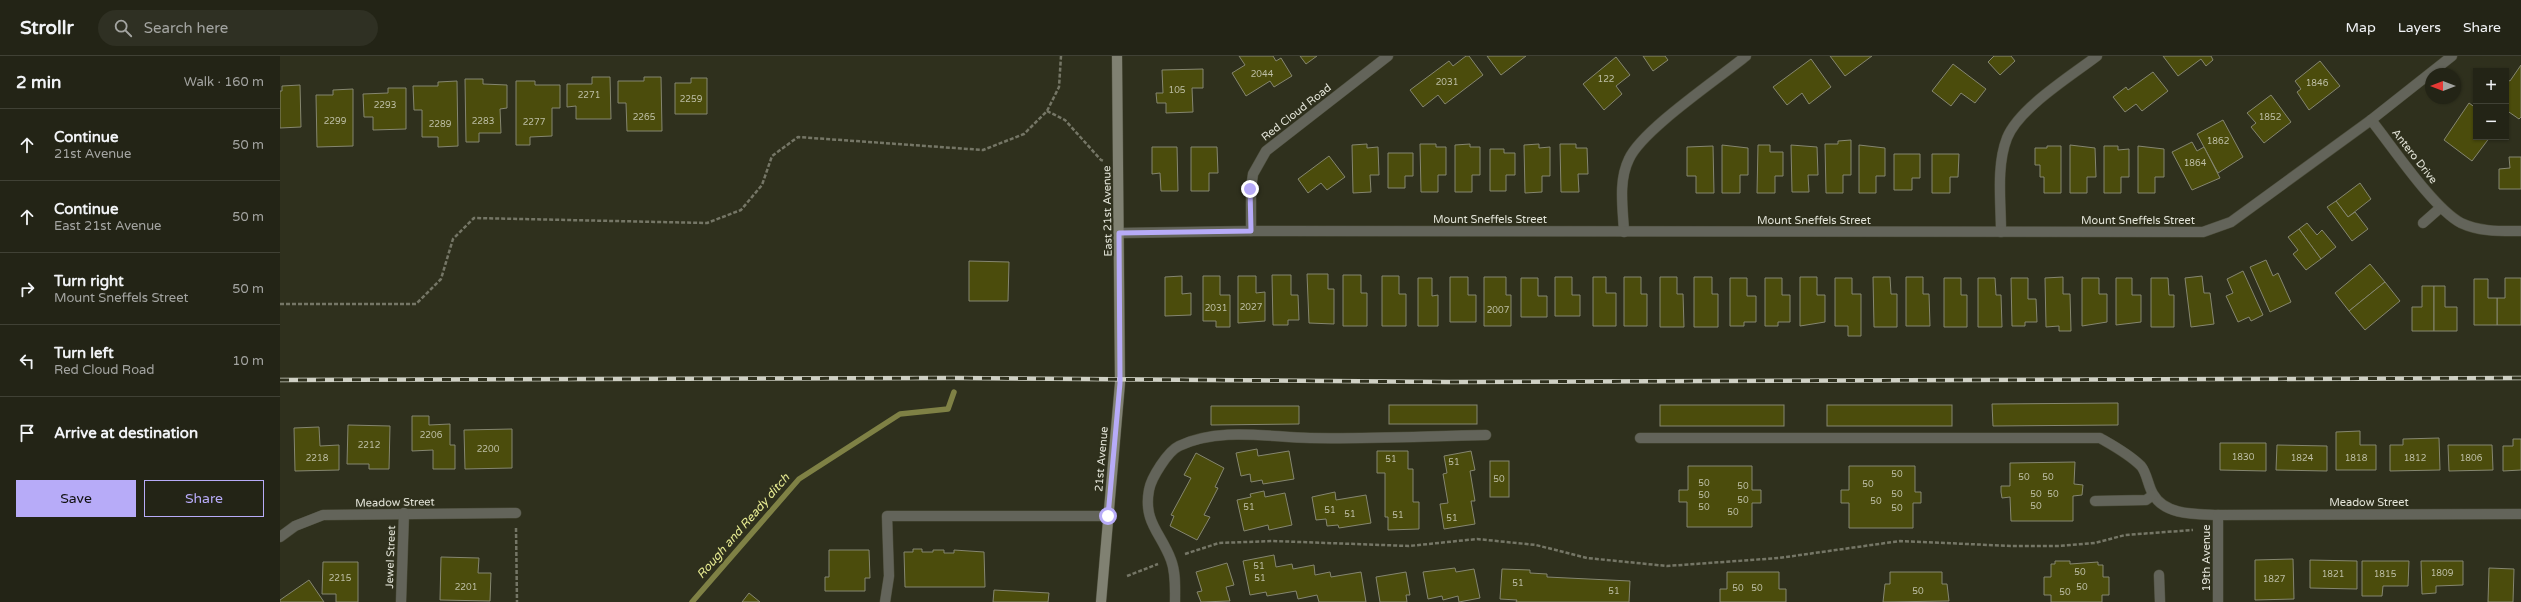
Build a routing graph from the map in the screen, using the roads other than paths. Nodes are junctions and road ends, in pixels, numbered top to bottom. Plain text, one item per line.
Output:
1 (1117, 56) edge
2 (1388, 56) edge
3 (1746, 56) edge
4 (2097, 56) edge
5 (2452, 56) edge
6 (2370, 120) junction
7 (2440, 208) junction
8 (2423, 223) dead end
9 (1251, 231) junction
10 (2521, 231) edge
11 (1624, 232) junction
12 (2001, 232) junction
13 (1119, 233) junction
14 (1120, 365) joint
15 (1486, 435) dead end
16 (1640, 438) dead end
17 (2153, 495) junction
18 (2095, 501) dead end
19 (404, 513) junction
20 (516, 513) road end
21 (2218, 514) junction
22 (2521, 514) edge
23 (1108, 516) junction
24 (280, 537) edge
25 (2159, 575) dead end
26 (401, 602) edge
27 (885, 602) edge
28 (1101, 602) edge
29 (1175, 602) edge
30 (2160, 602) edge
31 (2218, 602) edge

1 - 13 street, East 21st Avenue
2 - 9 street, Red Cloud Road
3 - 11 street
4 - 12 street
5 - 6 street, Mount Sneffels Street
6 - 7 street, Antero Drive
6 - 12 street, Mount Sneffels Street
7 - 8 street
7 - 10 street, Antero Drive
9 - 11 street, Mount Sneffels Street
9 - 13 street, Mount Sneffels Street
11 - 12 street, Mount Sneffels Street
13 - 14 street, East 21st Avenue
14 - 23 street, 21st Avenue
15 - 29 street
16 - 17 street
17 - 18 street
17 - 21 street, Meadow Street
19 - 20 street, Meadow Street
19 - 24 street, Meadow Street
19 - 26 street, Jewel Street
21 - 22 street, Meadow Street
21 - 31 street, 19th Avenue
23 - 27 street
23 - 28 street, 21st Avenue
25 - 30 street

